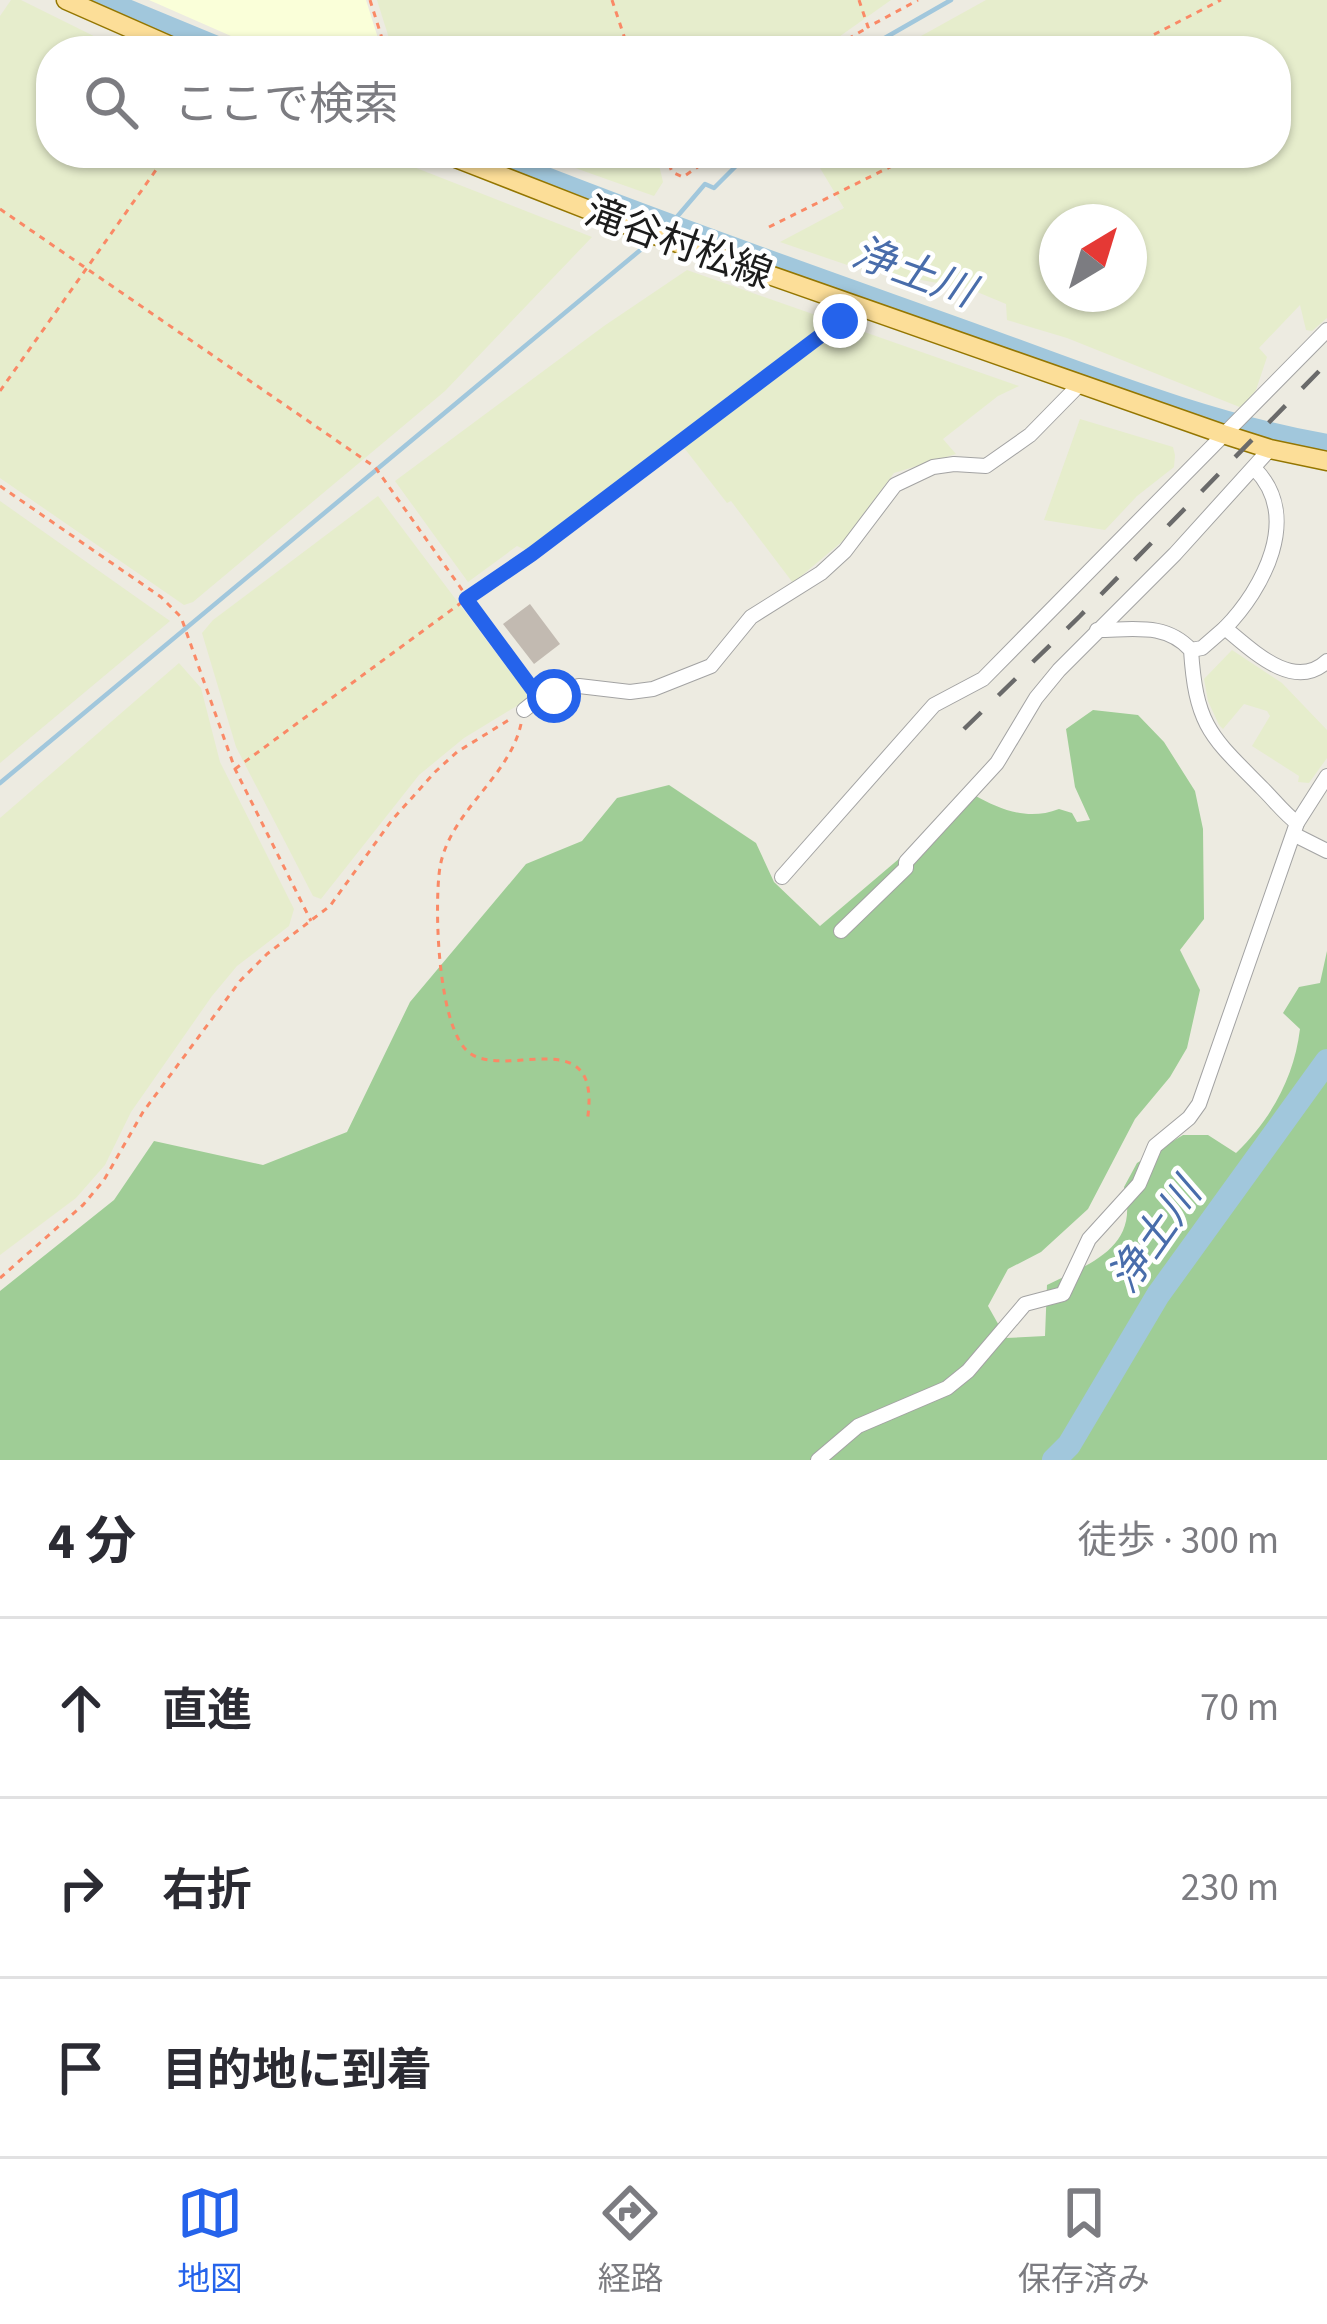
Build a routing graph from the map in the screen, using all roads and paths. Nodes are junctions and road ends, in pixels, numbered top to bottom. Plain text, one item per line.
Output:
1 (66, 0) edge
2 (370, 0) edge
3 (612, 0) edge
4 (859, 0) edge
5 (918, 0) edge
6 (1221, 0) edge
7 (868, 27) junction
8 (148, 36) edge
9 (381, 36) edge
10 (623, 36) edge
11 (853, 36) edge
12 (1152, 36) edge
13 (157, 168) edge
14 (482, 168) edge
15 (671, 168) edge
16 (696, 168) edge
17 (888, 168) edge
18 (0, 209) edge
19 (769, 227) dead end
20 (86, 267) junction
21 (847, 301) junction
22 (1327, 330) edge
23 (1081, 383) junction
24 (0, 391) edge
25 (1223, 434) junction
26 (1270, 449) junction
27 (1327, 461) edge
28 (1255, 469) junction
29 (0, 486) edge
30 (466, 599) junction
31 (1225, 628) junction
32 (1097, 630) junction
33 (1191, 650) junction
34 (1327, 661) edge
35 (539, 698) junction
36 (524, 710) junction
37 (235, 769) junction
38 (1327, 776) edge
39 (1296, 829) junction
40 (1327, 851) edge
41 (782, 877) dead end
42 (312, 922) junction
43 (842, 931) dead end
44 (587, 1121) dead end
45 (0, 1278) edge
46 (818, 1460) edge

1 - 8 main road
2 - 9 path
3 - 10 path
4 - 7 path
5 - 7 path
6 - 12 path
7 - 11 path
13 - 20 path
14 - 21 main road, 滝谷村松線
15 - 16 path
17 - 19 path
18 - 20 path
20 - 24 path
20 - 30 path
21 - 23 main road, 滝谷村松線
21 - 30 path
22 - 25 street
23 - 25 main road, 滝谷村松線
23 - 35 street
25 - 26 main road, 滝谷村松線
25 - 41 street
26 - 27 main road, 滝谷村松線
26 - 28 street
28 - 31 street
28 - 32 street
29 - 37 path
30 - 35 path
30 - 37 path
31 - 33 street
31 - 34 street
32 - 33 street
32 - 43 street
33 - 39 street
35 - 36 street
36 - 42 path
36 - 44 path
37 - 42 path
38 - 39 street
39 - 40 street
39 - 46 street
42 - 45 path

